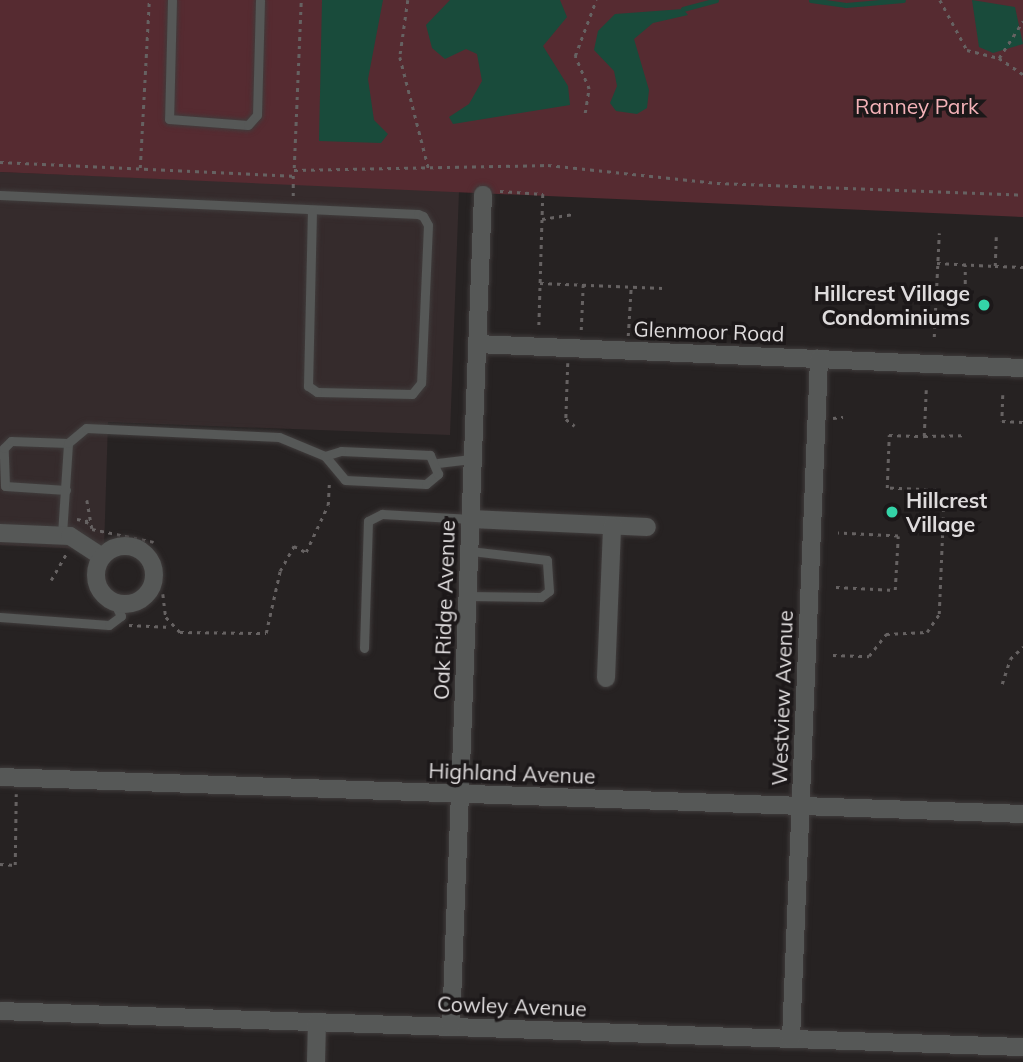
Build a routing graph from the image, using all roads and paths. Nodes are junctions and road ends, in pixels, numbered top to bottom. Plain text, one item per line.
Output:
1 (149, 0) edge
2 (173, 0) edge
3 (260, 0) edge
4 (301, 0) edge
5 (408, 0) edge
6 (596, 0) edge
7 (941, 2) edge
8 (1023, 21) edge
9 (999, 58) junction
10 (1023, 74) edge
11 (585, 113) dead end
12 (0, 162) edge
13 (140, 169) junction
14 (294, 170) junction
15 (429, 170) junction
16 (293, 176) junction
17 (489, 193) joint
18 (0, 195) edge
19 (1023, 195) edge
20 (293, 210) junction
21 (312, 210) junction
22 (574, 214) dead end
23 (542, 219) junction
24 (939, 233) dead end
25 (996, 237) dead end
26 (937, 263) junction
27 (965, 265) junction
28 (995, 266) junction
29 (1023, 267) edge
30 (540, 283) junction
31 (583, 285) junction
32 (631, 287) junction
33 (663, 288) dead end
34 (936, 290) junction
35 (538, 334) dead end
36 (581, 336) dead end
37 (934, 338) dead end
38 (628, 339) dead end
39 (477, 344) junction
40 (569, 359) dead end
41 (819, 359) junction
42 (1023, 368) edge
43 (926, 390) dead end
44 (1003, 395) dead end
45 (1023, 422) edge
46 (575, 426) dead end
47 (963, 435) dead end
48 (924, 436) junction
49 (68, 443) junction
50 (325, 456) junction
51 (473, 459) junction
52 (438, 463) junction
53 (338, 476) junction
54 (66, 491) junction
55 (88, 500) dead end
56 (471, 519) junction
57 (612, 526) junction
58 (647, 527) dead end
59 (0, 533) edge
60 (838, 533) dead end
61 (62, 534) junction
62 (154, 542) dead end
63 (470, 551) junction
64 (102, 557) junction
65 (835, 587) dead end
66 (163, 594) dead end
67 (468, 596) junction
68 (114, 602) junction
69 (0, 617) edge
70 (119, 621) junction
71 (171, 627) junction
72 (1023, 647) edge
73 (364, 648) dead end
74 (833, 654) dead end
75 (606, 678) dead end
76 (1002, 684) dead end
77 (0, 777) edge
78 (16, 794) dead end
79 (460, 794) junction
80 (800, 806) junction
81 (1023, 814) edge
82 (0, 864) edge
83 (0, 1011) edge
84 (317, 1022) junction
85 (451, 1027) junction
86 (791, 1039) junction
87 (1023, 1047) edge
88 (316, 1062) edge

1 - 13 path
2 - 3 lane
4 - 14 path
5 - 15 path
6 - 11 path
7 - 9 path
8 - 9 path
9 - 10 path
12 - 13 path
13 - 16 path
14 - 15 path
14 - 16 path
15 - 19 path
16 - 20 path
17 - 23 path
17 - 39 street, Oak Ridge Avenue
18 - 20 lane
20 - 21 lane
21 - 21 lane
22 - 23 path
23 - 30 path
24 - 26 path
25 - 28 path
26 - 27 path
26 - 34 path
27 - 28 path
27 - 34 path
28 - 29 path
30 - 31 path
30 - 35 path
31 - 32 path
31 - 36 path
32 - 33 path
32 - 38 path
34 - 37 path
39 - 41 street, Glenmoor Road
39 - 51 street, Oak Ridge Avenue
40 - 46 path
41 - 42 street, Glenmoor Road
41 - 80 street, Westview Avenue
43 - 48 path
44 - 45 path
47 - 48 path
48 - 74 path
49 - 50 lane
49 - 54 lane
49 - 54 lane
50 - 52 lane
50 - 53 lane
51 - 52 lane
51 - 56 street, Oak Ridge Avenue
52 - 53 lane
53 - 71 path
54 - 61 lane
55 - 62 path
56 - 57 street
56 - 63 street, Oak Ridge Avenue
56 - 73 lane
57 - 58 street
57 - 75 street
59 - 61 street
60 - 65 path
61 - 64 street
63 - 67 street, Oak Ridge Avenue
63 - 67 lane
64 - 68 street
64 - 68 street
66 - 71 path
67 - 79 street, Oak Ridge Avenue
68 - 70 lane
69 - 70 lane
70 - 71 path
72 - 76 path
77 - 79 street, Highland Avenue
78 - 82 path
79 - 80 street, Highland Avenue
79 - 85 street, Oak Ridge Avenue
80 - 81 street, Highland Avenue
80 - 86 street, Westview Avenue
83 - 84 street, Cowley Avenue
84 - 85 street, Cowley Avenue
84 - 88 street
85 - 86 street, Cowley Avenue
86 - 87 street, Cowley Avenue

